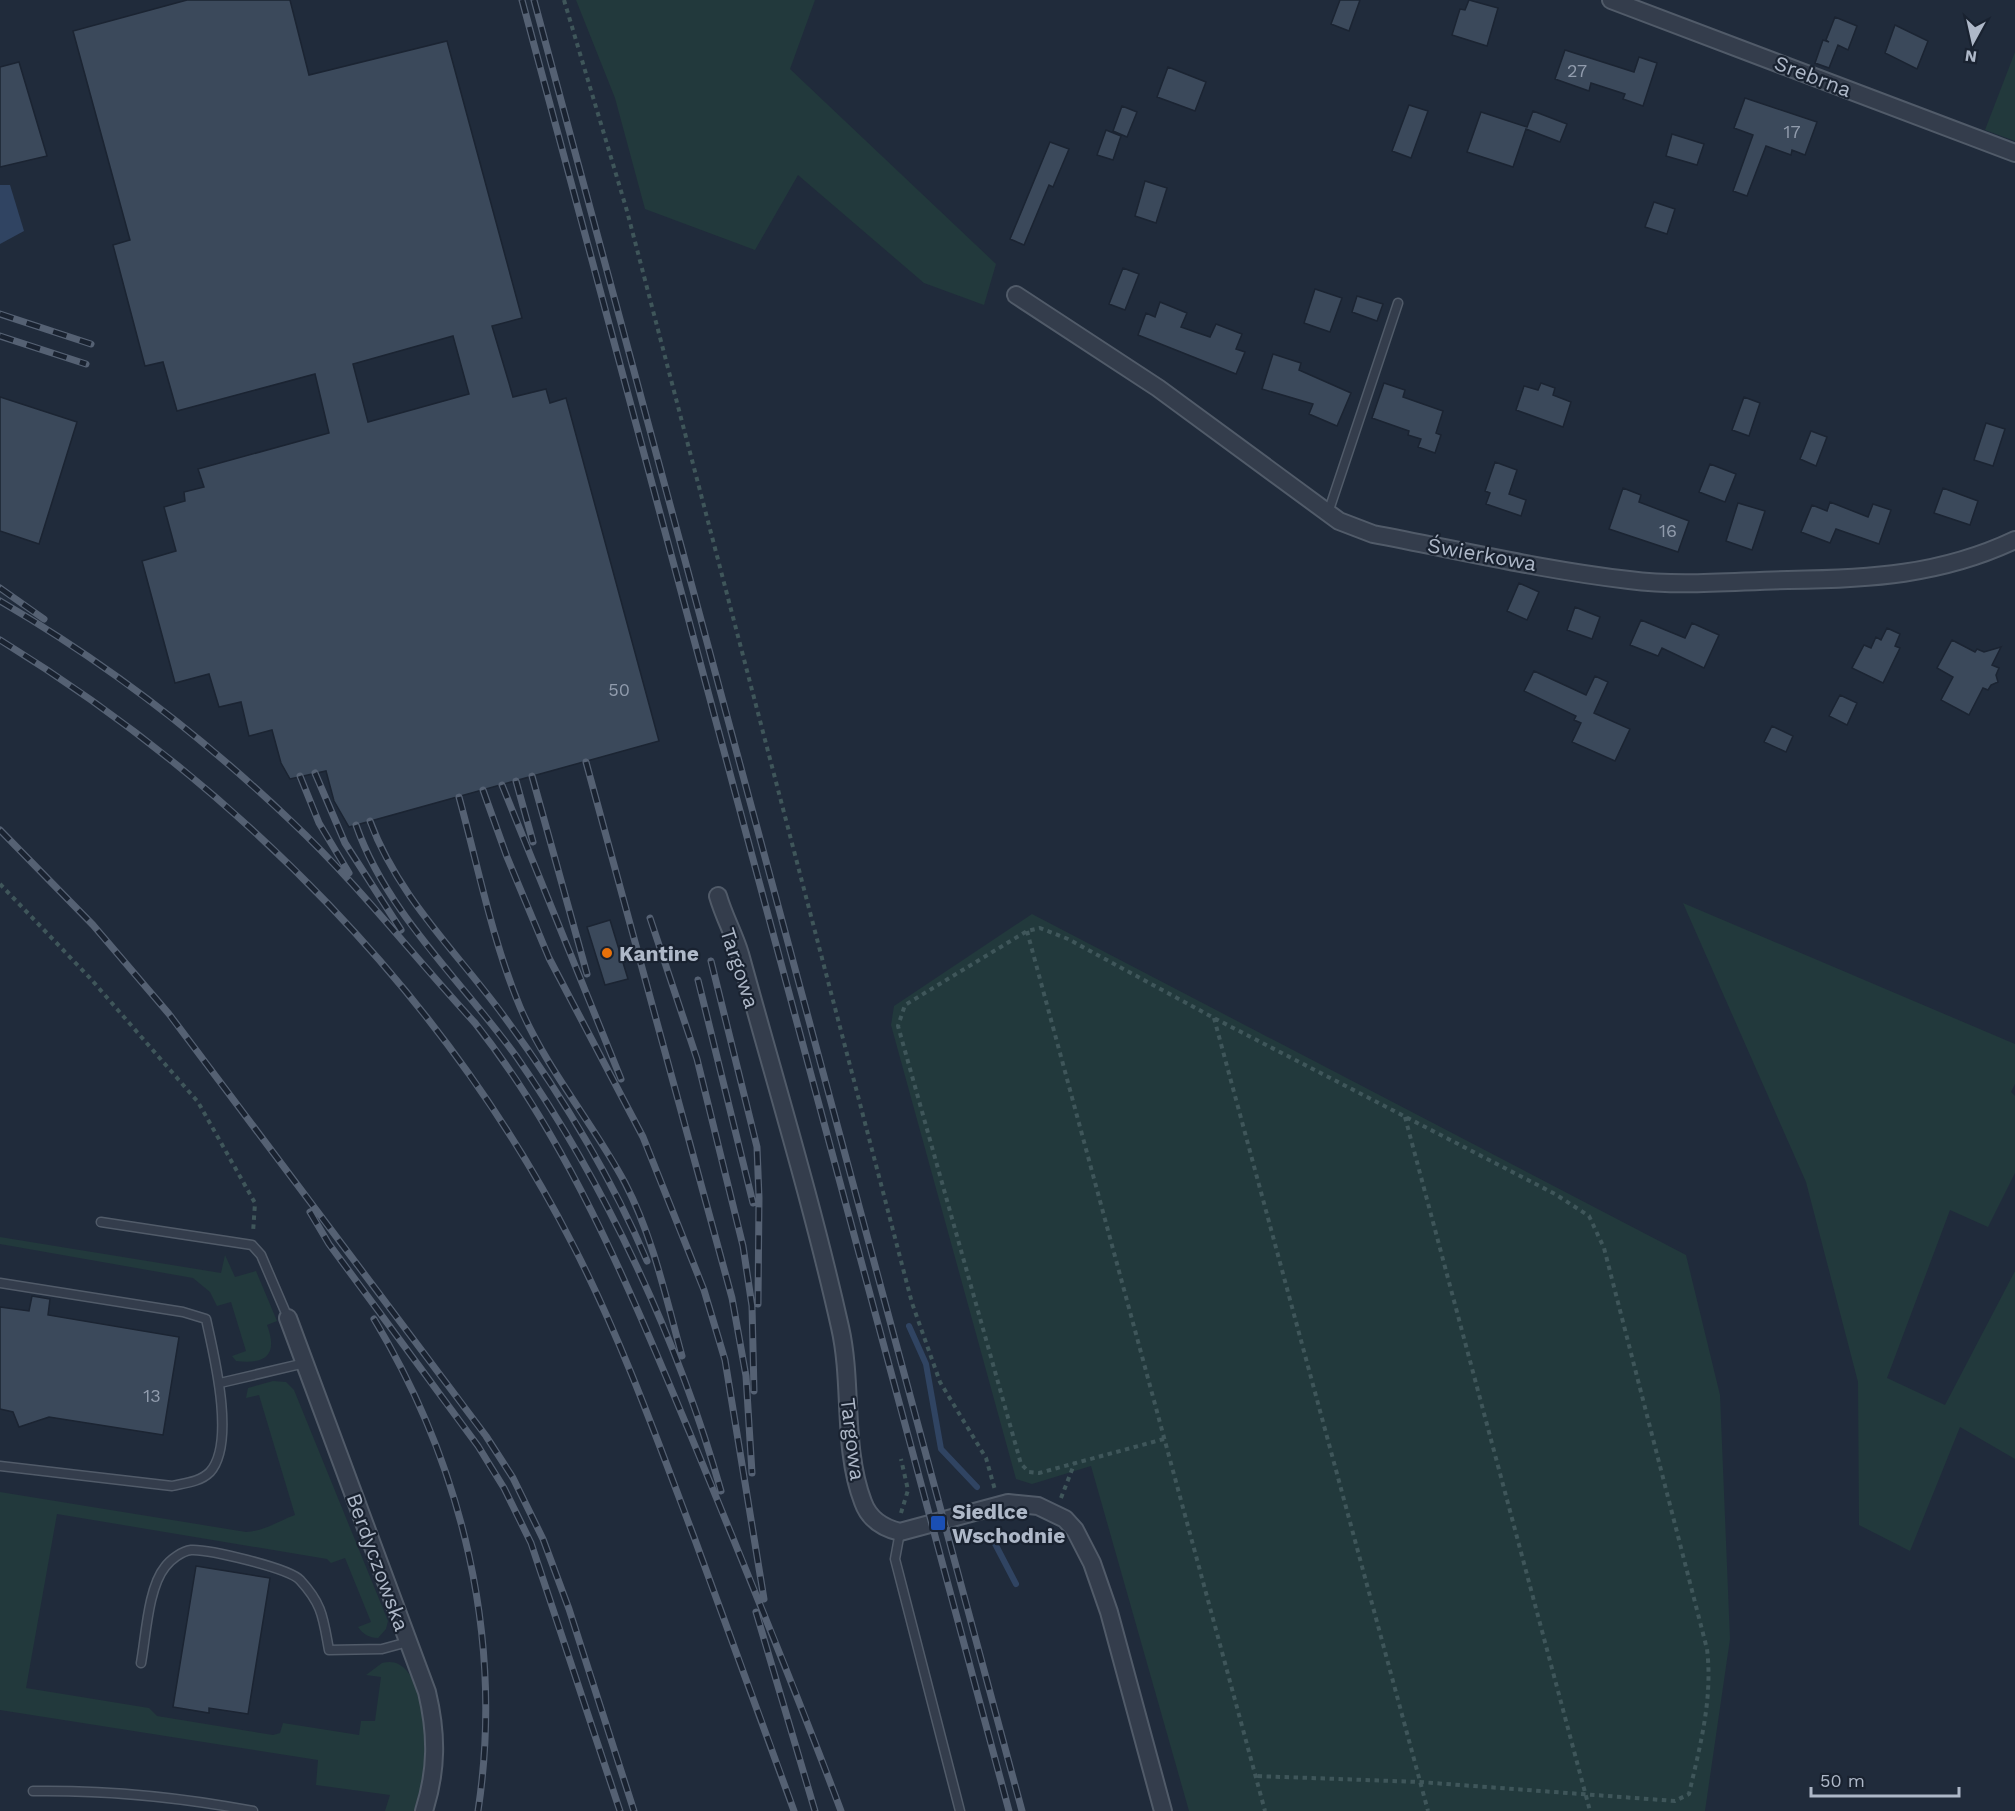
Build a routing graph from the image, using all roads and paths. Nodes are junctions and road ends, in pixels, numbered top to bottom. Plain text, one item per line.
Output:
1 (564, 0) edge
2 (1611, 0) edge
3 (2015, 153) edge
4 (1017, 295) dead end
5 (1398, 303) dead end
6 (1328, 513) junction
7 (2015, 540) edge
8 (0, 884) edge
9 (718, 896) dead end
10 (1027, 931) junction
11 (1214, 1018) junction
12 (1405, 1117) junction
13 (101, 1222) dead end
14 (252, 1245) junction
15 (0, 1283) edge
16 (288, 1317) joint
17 (305, 1363) junction
18 (220, 1383) junction
19 (1164, 1439) junction
20 (901, 1459) dead end
21 (1076, 1462) junction
22 (0, 1466) edge
23 (998, 1506) junction
24 (1051, 1511) junction
25 (900, 1532) junction
26 (408, 1642) junction
27 (141, 1663) dead end
28 (1256, 1776) junction
29 (1420, 1782) junction
30 (33, 1791) dead end
31 (1586, 1795) junction
32 (253, 1811) edge
33 (424, 1811) edge
34 (960, 1811) edge
35 (1162, 1811) edge
36 (1265, 1811) edge
37 (1428, 1811) edge
38 (1590, 1811) edge

1 - 23 path
2 - 3 street, Srebrna
4 - 6 street, Świerkowa
5 - 6 lane
6 - 7 street, Świerkowa
8 - 14 path
9 - 25 street, Targowa
10 - 11 path
10 - 19 path
10 - 21 path
11 - 12 path
11 - 29 path
12 - 31 path
12 - 31 path
13 - 14 lane
14 - 16 lane
15 - 18 lane
16 - 17 street, Berdyczowska
17 - 18 lane
17 - 26 street, Berdyczowska
18 - 22 lane
19 - 21 path
19 - 28 path
20 - 25 path
21 - 24 path
23 - 24 street
23 - 25 street
24 - 35 street
25 - 34 lane
26 - 27 lane
26 - 33 street, Berdyczowska
28 - 29 path
28 - 36 path
29 - 31 path
29 - 37 path
30 - 32 lane
31 - 38 path

